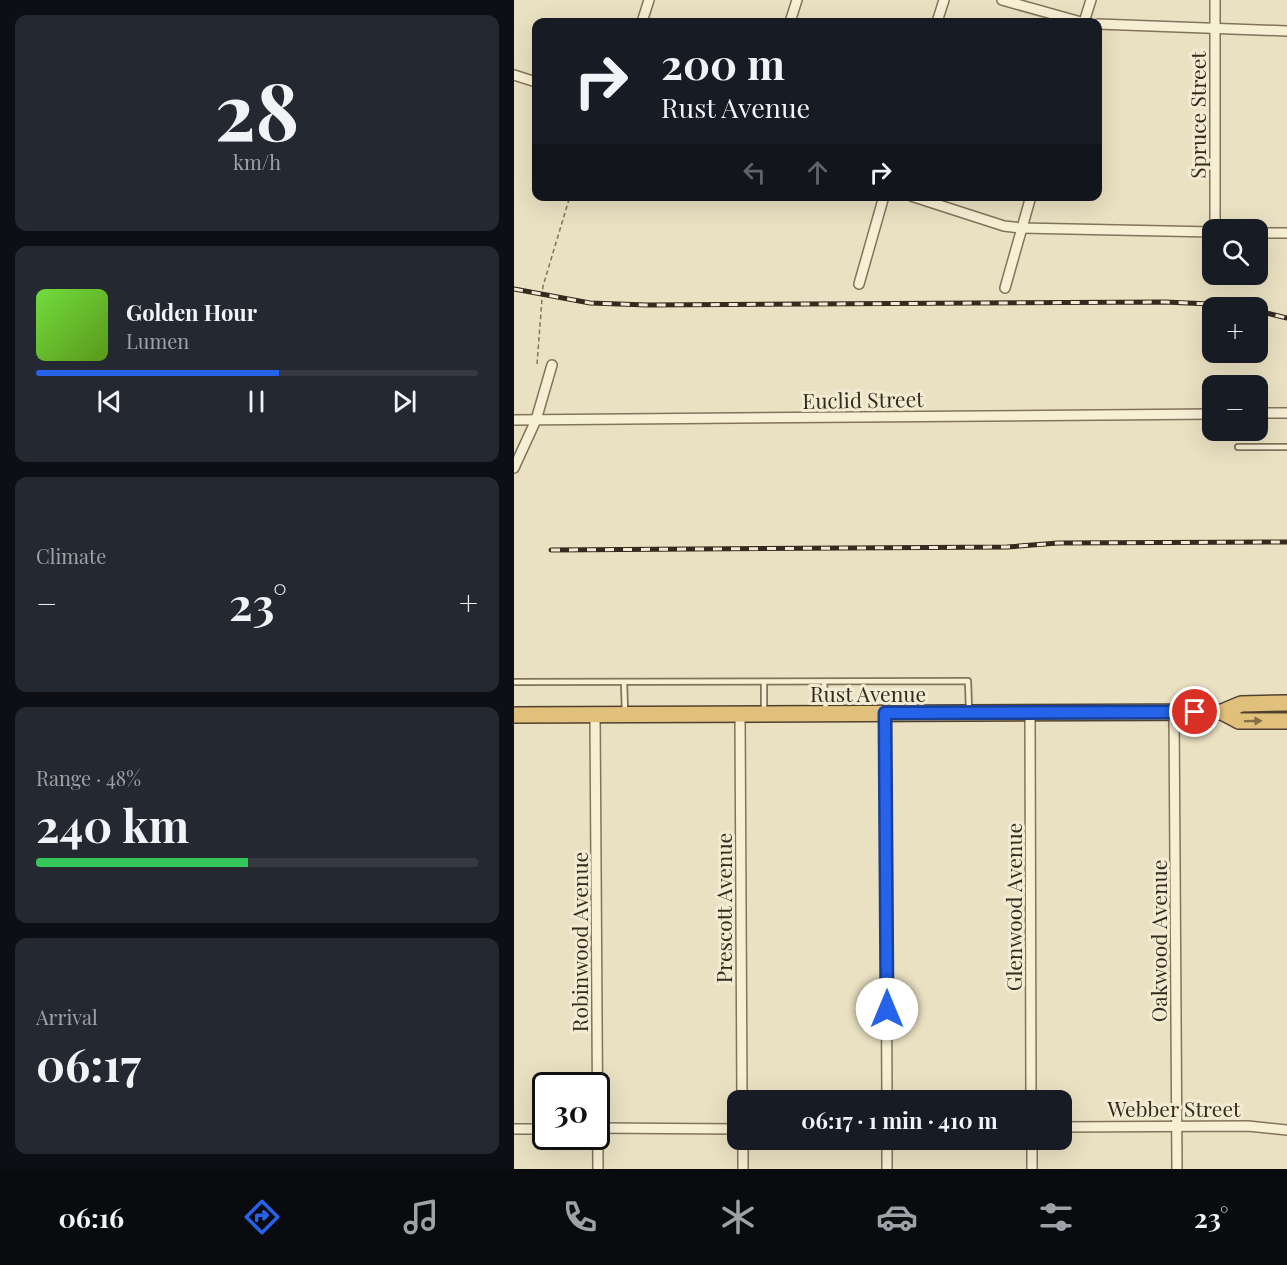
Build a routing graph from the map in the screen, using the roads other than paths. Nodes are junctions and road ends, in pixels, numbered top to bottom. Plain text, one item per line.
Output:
1 (649, 0) edge
2 (797, 0) edge
3 (944, 0) edge
4 (1002, 0) edge
5 (1091, 0) edge
6 (1215, 0) edge
7 (643, 18) edge
8 (791, 18) edge
9 (938, 18) edge
10 (1067, 18) edge
11 (1084, 18) edge
12 (1102, 24) edge
13 (1215, 28) junction
14 (1286, 31) edge
15 (514, 75) edge
16 (532, 81) edge
17 (883, 201) edge
18 (926, 201) edge
19 (1029, 201) edge
20 (1214, 219) edge
21 (1021, 228) junction
22 (1202, 231) edge
23 (1268, 233) edge
24 (1286, 233) edge
25 (859, 284) dead end
26 (1005, 288) dead end
27 (552, 365) dead end
28 (1268, 413) edge
29 (1286, 413) edge
30 (1202, 414) edge
31 (514, 420) edge
32 (536, 420) junction
33 (1238, 447) dead end
34 (1286, 447) edge
35 (514, 468) edge
36 (514, 682) edge
37 (624, 682) junction
38 (764, 682) junction
39 (824, 682) junction
40 (1286, 703) edge
41 (1174, 712) junction
42 (1222, 712) junction
43 (885, 713) junction
44 (969, 713) junction
45 (1030, 713) junction
46 (740, 714) junction
47 (764, 714) junction
48 (826, 714) junction
49 (595, 715) junction
50 (625, 715) junction
51 (514, 716) edge
52 (1286, 721) edge
53 (597, 1072) edge
54 (742, 1090) edge
55 (887, 1090) edge
56 (1032, 1090) edge
57 (1072, 1126) edge
58 (1177, 1126) junction
59 (610, 1128) edge
60 (514, 1129) edge
61 (532, 1129) edge
62 (727, 1129) edge
63 (1286, 1130) edge
64 (598, 1150) edge
65 (743, 1150) edge
66 (887, 1150) edge
67 (1032, 1150) edge
68 (598, 1169) edge
69 (743, 1169) edge
70 (887, 1169) edge
71 (1032, 1169) edge
72 (1177, 1169) edge

1 - 7 street
2 - 8 street
3 - 9 street
4 - 10 street
5 - 11 street
6 - 13 street, Spruce Street
12 - 13 street
13 - 14 street
13 - 20 street, Spruce Street
15 - 16 street
17 - 25 street
18 - 21 street
19 - 21 street
21 - 22 street
21 - 26 street
23 - 24 street
27 - 32 street
28 - 29 street
30 - 32 street, Euclid Street
31 - 32 street, Euclid Street
32 - 35 street
33 - 34 lane
36 - 37 lane
37 - 38 lane
37 - 50 lane
38 - 39 lane
38 - 47 lane
39 - 44 lane
39 - 48 lane
40 - 42 highway, Rust Avenue
41 - 42 highway, Rust Avenue
41 - 45 highway, Rust Avenue
41 - 58 street, Oakwood Avenue
42 -> 52 highway, Rust Avenue
43 - 44 highway, Rust Avenue
43 - 48 highway, Rust Avenue
43 - 55 street
44 - 45 highway, Rust Avenue
45 - 56 street, Glenwood Avenue
46 - 47 highway, Rust Avenue
46 - 50 highway, Rust Avenue
46 - 54 street, Prescott Avenue
47 - 48 highway, Rust Avenue
49 - 50 highway, Rust Avenue
49 - 51 highway, Rust Avenue
49 - 53 street, Robinwood Avenue
57 - 58 street, Webber Street
58 - 63 street, Webber Street
58 - 72 street, Oakwood Avenue
59 - 62 street
60 - 61 street
64 - 68 street, Robinwood Avenue
65 - 69 street
66 - 70 street
67 - 71 street

